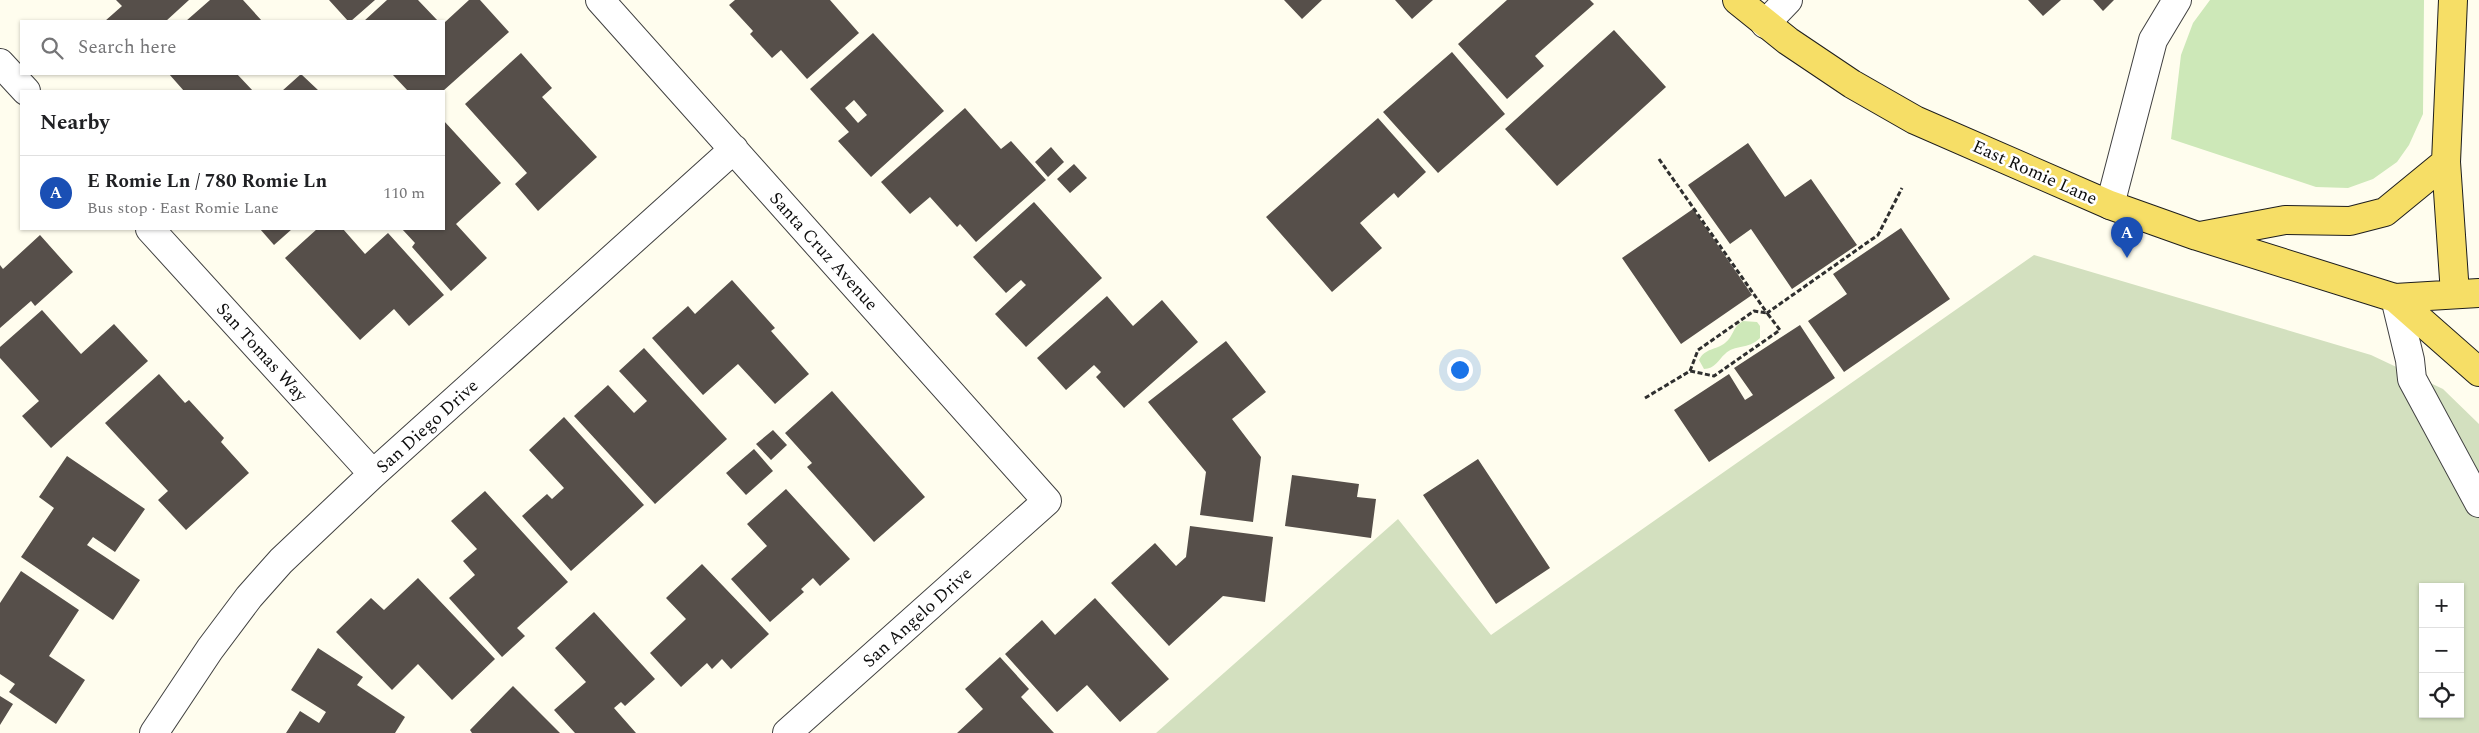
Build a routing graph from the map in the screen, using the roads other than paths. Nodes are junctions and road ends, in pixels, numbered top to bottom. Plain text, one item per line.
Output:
1 (600, 0) edge
2 (1737, 0) edge
3 (1788, 0) edge
4 (2177, 0) edge
5 (2453, 0) edge
6 (1765, 24) junction
7 (0, 63) edge
8 (25, 90) edge
9 (734, 150) junction
10 (2446, 162) junction
11 (2110, 205) junction
12 (151, 230) edge
13 (2196, 236) junction
14 (2467, 294) edge
15 (2395, 298) junction
16 (2479, 372) edge
17 (373, 474) junction
18 (1047, 502) joint
19 (2479, 503) edge
20 (154, 733) edge
21 (787, 733) edge

1 - 9 street, Santa Cruz Avenue
2 - 6 main road, East Romie Lane
3 - 6 street
4 - 11 street
5 - 10 main road
6 - 11 main road, East Romie Lane
7 - 8 street
9 - 17 street, San Diego Drive
9 - 18 street, Santa Cruz Avenue
10 - 13 main road
10 - 14 main road
11 - 13 main road, East Romie Lane
12 - 17 street, San Tomas Way
13 - 15 main road, East Romie Lane
14 - 15 main road, East Romie Lane
15 - 16 main road
15 - 19 street
17 - 20 street, San Diego Drive
18 - 21 street, San Angelo Drive

